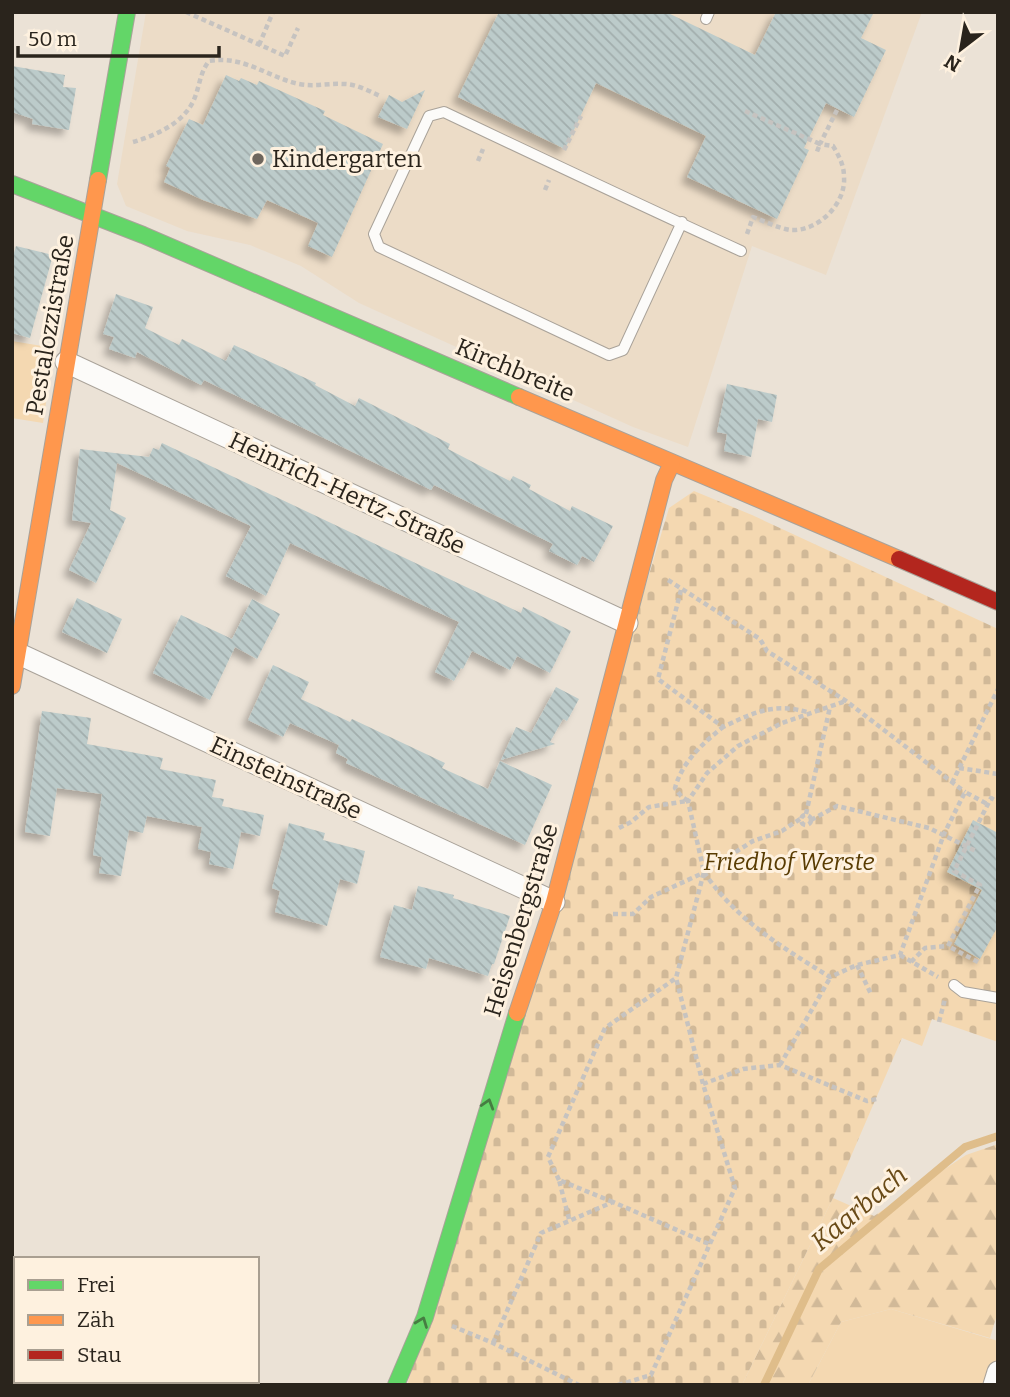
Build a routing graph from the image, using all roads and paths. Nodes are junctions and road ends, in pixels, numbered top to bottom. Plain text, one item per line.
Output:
1 (127, 12) edge
2 (186, 12) edge
3 (273, 12) edge
4 (298, 28) dead end
5 (259, 45) junction
6 (380, 96) dead end
7 (837, 110) dead end
8 (745, 111) dead end
9 (581, 116) dead end
10 (127, 139) dead end
11 (820, 144) junction
12 (816, 154) dead end
13 (556, 164) junction
14 (12, 184) edge
15 (93, 216) junction
16 (682, 222) junction
17 (741, 251) joint
18 (66, 362) junction
19 (672, 463) junction
20 (642, 561) junction
21 (681, 590) junction
22 (998, 602) edge
23 (627, 623) junction
24 (19, 654) junction
25 (12, 686) edge
26 (998, 689) edge
27 (846, 701) junction
28 (830, 706) junction
29 (811, 714) junction
30 (723, 727) junction
31 (959, 768) junction
32 (998, 774) edge
33 (952, 783) junction
34 (965, 792) junction
35 (688, 801) junction
36 (998, 802) edge
37 (989, 805) junction
38 (806, 814) junction
39 (800, 819) junction
40 (811, 820) junction
41 (619, 828) dead end
42 (944, 834) junction
43 (967, 847) junction
44 (976, 851) dead end
45 (704, 872) junction
46 (554, 902) junction
47 (613, 914) dead end
48 (948, 946) junction
49 (900, 955) junction
50 (911, 962) junction
51 (978, 962) dead end
52 (857, 965) junction
53 (676, 978) junction
54 (830, 978) junction
55 (954, 985) joint
56 (871, 994) dead end
57 (998, 998) edge
58 (942, 1009) dead end
59 (939, 1022) dead end
60 (780, 1065) junction
61 (703, 1084) junction
62 (877, 1099) dead end
63 (559, 1180) junction
64 (613, 1202) junction
65 (569, 1219) junction
66 (709, 1244) junction
67 (425, 1317) junction
68 (494, 1343) junction
69 (998, 1372) edge
70 (396, 1385) edge
71 (579, 1385) edge
72 (618, 1385) edge
73 (995, 1385) edge

1 - 15 street, Pestalozzistraße
2 - 5 path
3 - 5 path
4 - 5 path
6 - 10 path
7 - 11 path
8 - 11 path
9 - 13 path
11 - 12 path
11 - 17 path
13 - 16 lane
13 - 16 lane
14 - 15 street, Kirchbreite
15 - 18 street, Pestalozzistraße
15 - 19 street, Kirchbreite
16 - 17 lane
18 - 23 street, Heinrich-Hertz-Straße
18 - 24 street, Pestalozzistraße
19 - 20 street, Heisenbergstraße
19 - 22 street, Kirchbreite
20 - 21 path
20 - 23 street, Heisenbergstraße
21 - 27 path
21 - 30 path
23 - 46 street, Heisenbergstraße
24 - 25 street, Pestalozzistraße
24 - 46 street, Einsteinstraße
26 - 31 path
27 - 28 path
27 - 33 path
28 - 29 path
28 - 38 path
29 - 30 path
29 - 35 path
30 - 35 path
31 - 32 path
31 - 33 path
33 - 34 path
34 - 37 path
34 - 42 path
35 - 41 path
35 - 45 path
36 - 37 path
37 - 43 path
38 - 39 path
38 - 40 path
39 - 40 path
39 - 45 path
40 - 42 path
42 - 43 path
42 - 49 path
43 - 44 path
43 - 48 path
45 - 47 path
45 - 53 path
45 - 54 path
67 -> 46 street, Heisenbergstraße
48 - 50 path
48 - 51 path
49 - 50 path
49 - 52 path
50 - 55 path
52 - 54 path
52 - 56 path
53 - 61 path
53 - 63 path
54 - 60 path
55 - 57 lane
58 - 59 path
60 - 61 path
60 - 62 path
61 - 66 path
63 - 64 path
63 - 65 path
64 - 65 path
64 - 66 path
65 - 68 path
66 - 72 path
67 - 68 path
70 -> 67 street, Heisenbergstraße
68 - 71 path
69 - 73 street

